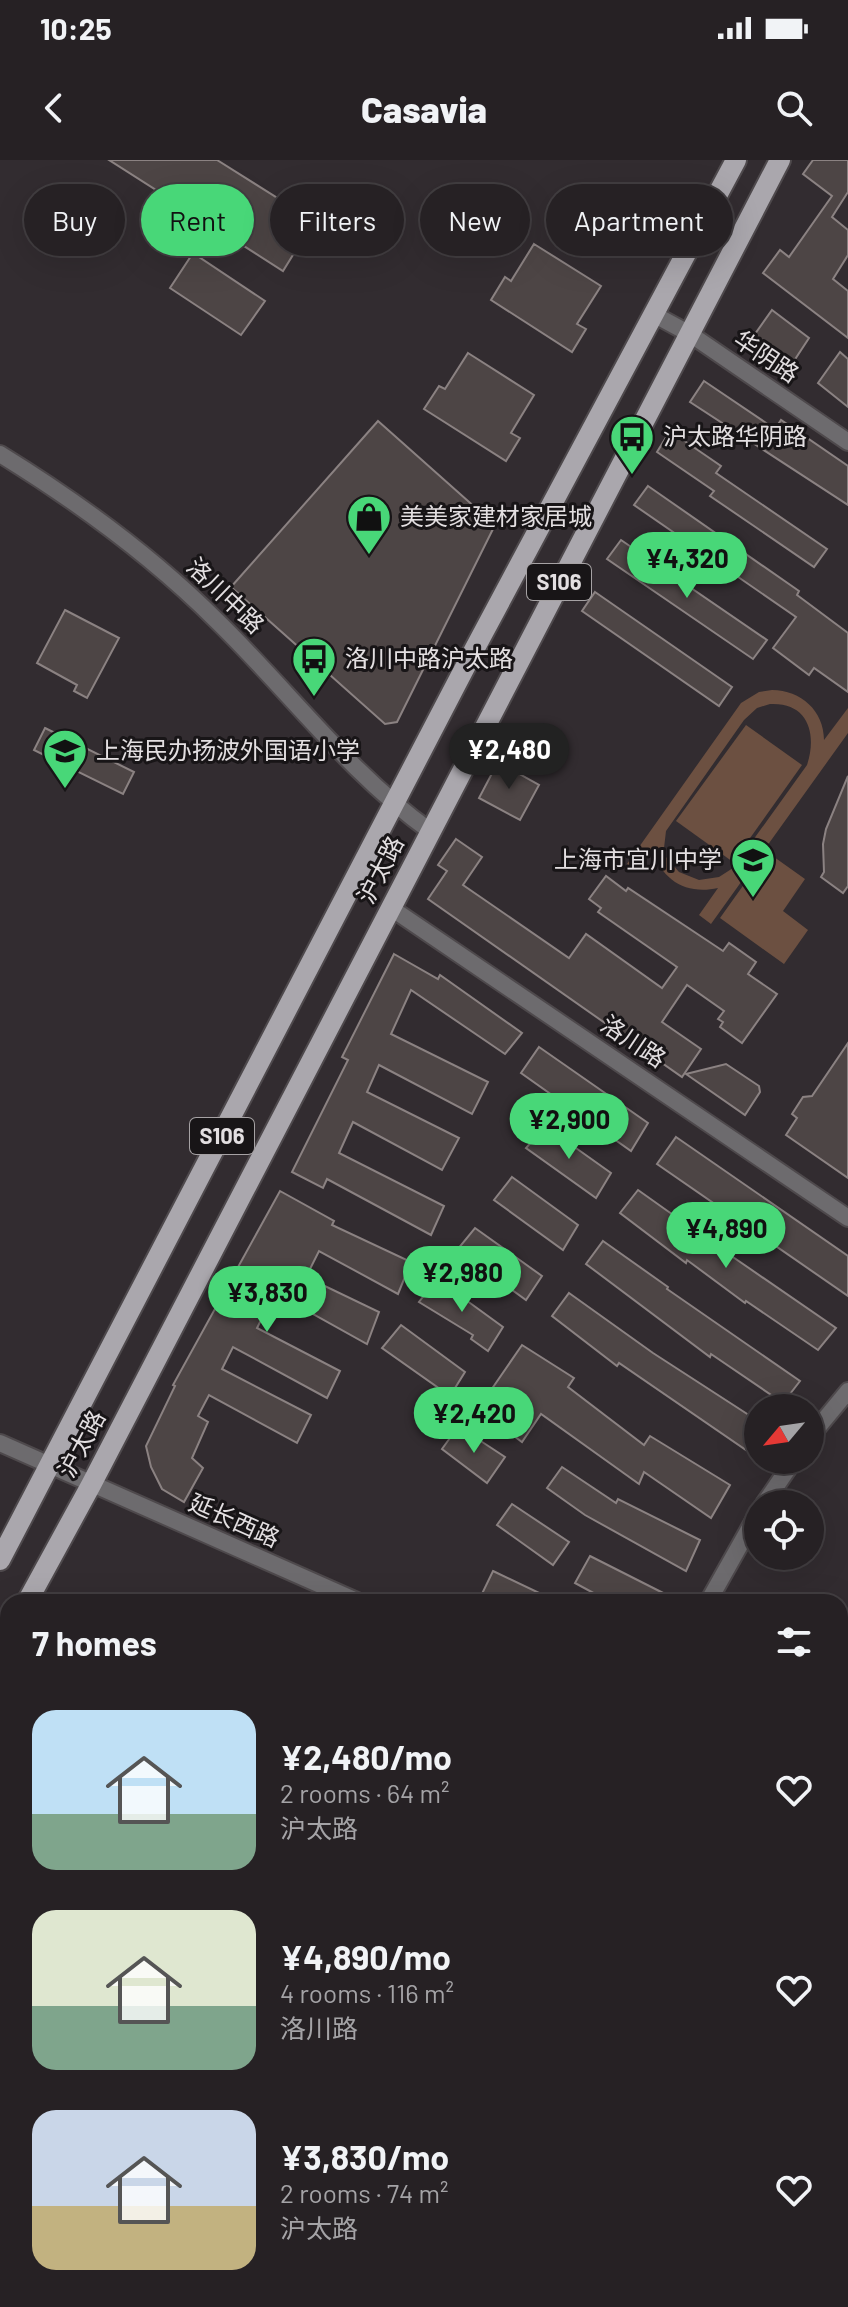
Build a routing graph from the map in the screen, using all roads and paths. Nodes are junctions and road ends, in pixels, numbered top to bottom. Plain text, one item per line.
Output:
1 (736, 160) edge
2 (780, 160) edge
3 (655, 315) junction
4 (690, 334) junction
5 (848, 442) edge
6 (0, 454) edge
7 (395, 806) junction
8 (430, 831) junction
9 (391, 908) junction
10 (848, 1218) edge
11 (848, 1391) edge
12 (824, 1420) edge
13 (0, 1443) edge
14 (49, 1466) junction
15 (91, 1485) junction
16 (744, 1538) edge
17 (0, 1560) edge
18 (31, 1594) edge
19 (341, 1594) edge
20 (712, 1594) edge

1 - 3 main road, 沪太路 / S106
2 - 4 main road, 沪太路 / S106
3 - 4 street, 华阴路
3 - 7 main road, 沪太路 / S106
4 - 5 street, 华阴路
4 - 8 main road, 沪太路 / S106
6 - 7 street, 洛川中路
7 - 8 street, 洛川中路
7 - 14 main road, 沪太路 / S106
8 - 9 main road, 沪太路 / S106
9 - 10 street, 洛川路
9 - 15 main road, 沪太路 / S106
11 - 12 street
13 - 14 street, 延长西路
14 - 15 street, 延长西路
14 - 17 main road, 沪太路 / S106
15 - 18 main road, 沪太路 / S106
15 - 19 street, 延长西路
16 - 20 street

